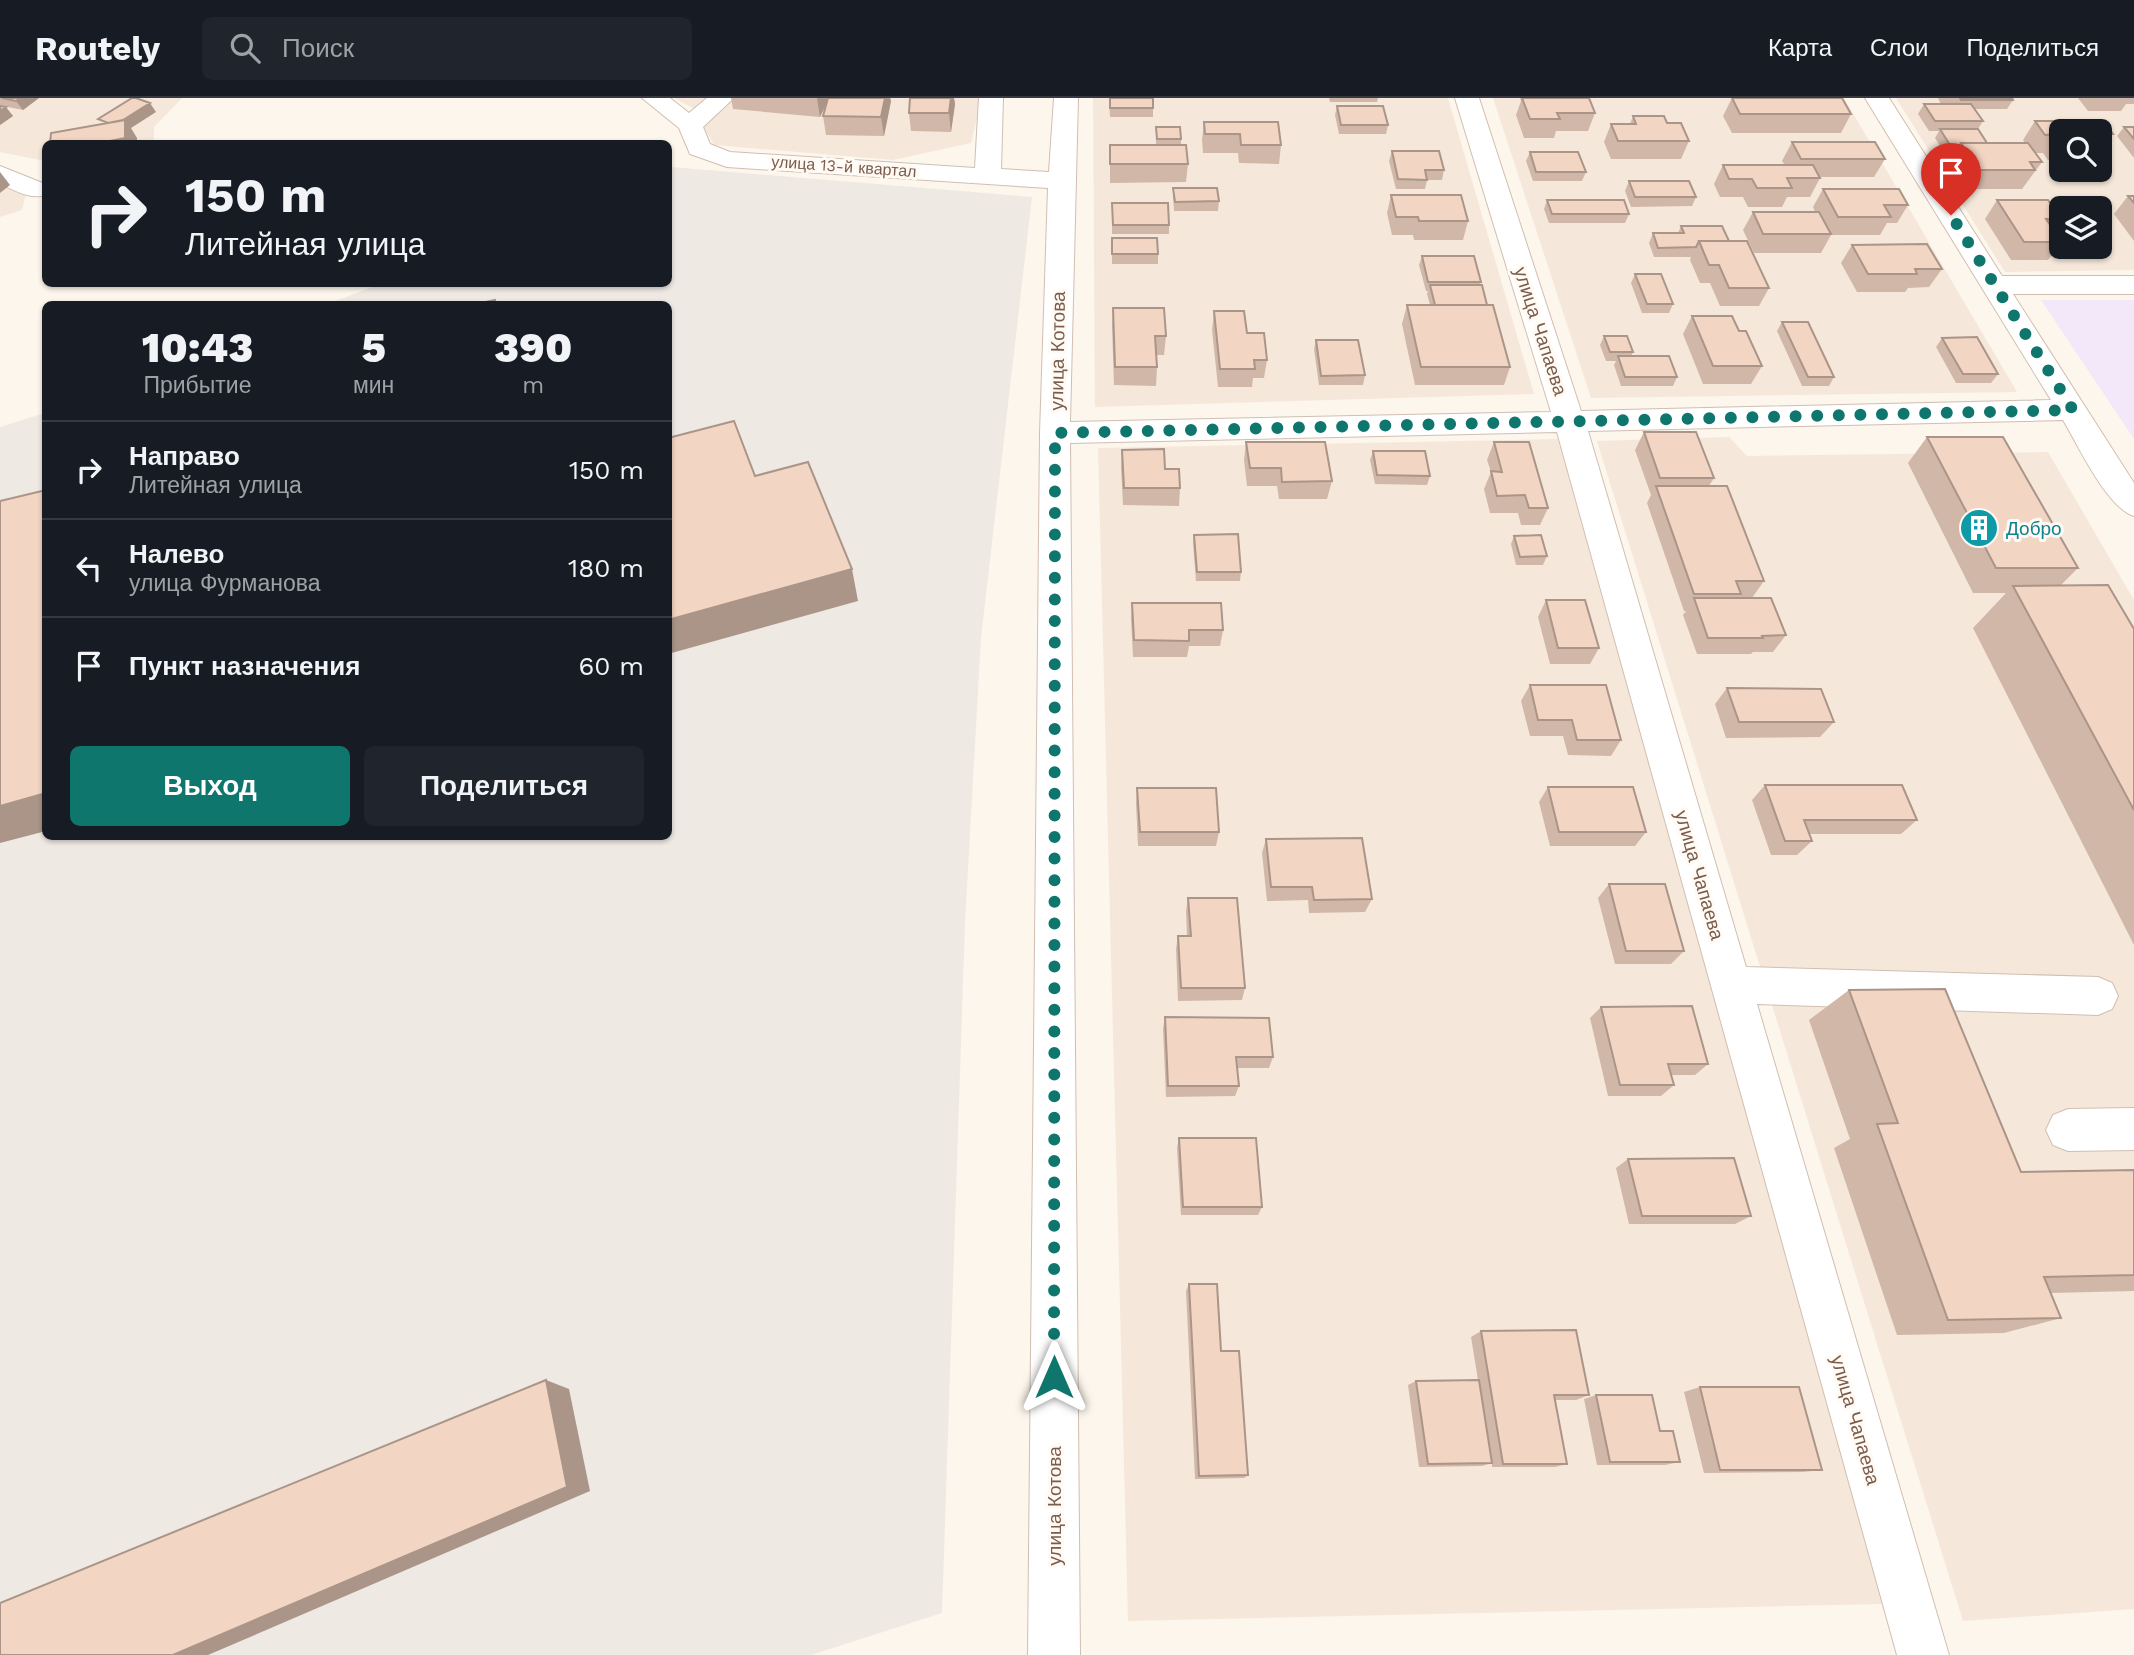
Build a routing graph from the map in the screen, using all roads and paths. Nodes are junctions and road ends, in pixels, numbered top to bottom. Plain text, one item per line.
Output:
1 (654, 98) edge
2 (722, 98) edge
3 (991, 98) edge
4 (1066, 98) edge
5 (1467, 98) edge
6 (1877, 98) edge
7 (690, 125) junction
8 (0, 174) edge
9 (988, 175) junction
10 (1061, 181) junction
11 (36, 190) dead end
12 (1995, 285) junction
13 (2134, 285) edge
14 (2073, 410) junction
15 (1570, 424) junction
16 (1055, 433) junction
17 (2134, 505) edge
18 (1732, 985) junction
19 (2098, 996) dead end
20 (2134, 1129) edge
21 (2068, 1130) dead end
22 (1054, 1655) edge
23 (1923, 1655) edge

1 - 7 street, улица 13-й квартал
2 - 7 street
3 - 9 street
4 - 10 street, улица Котова
5 - 15 street, улица Чапаева
6 - 12 street
7 - 9 street, улица 13-й квартал
8 - 11 street
9 - 10 street, улица 13-й квартал
10 - 16 street, улица Котова
12 - 13 street
12 - 14 street
14 - 15 street
14 - 17 street
15 - 16 street
15 - 18 street, улица Чапаева
16 - 22 street, улица Котова
18 - 19 street
18 - 23 street, улица Чапаева
20 - 21 street

